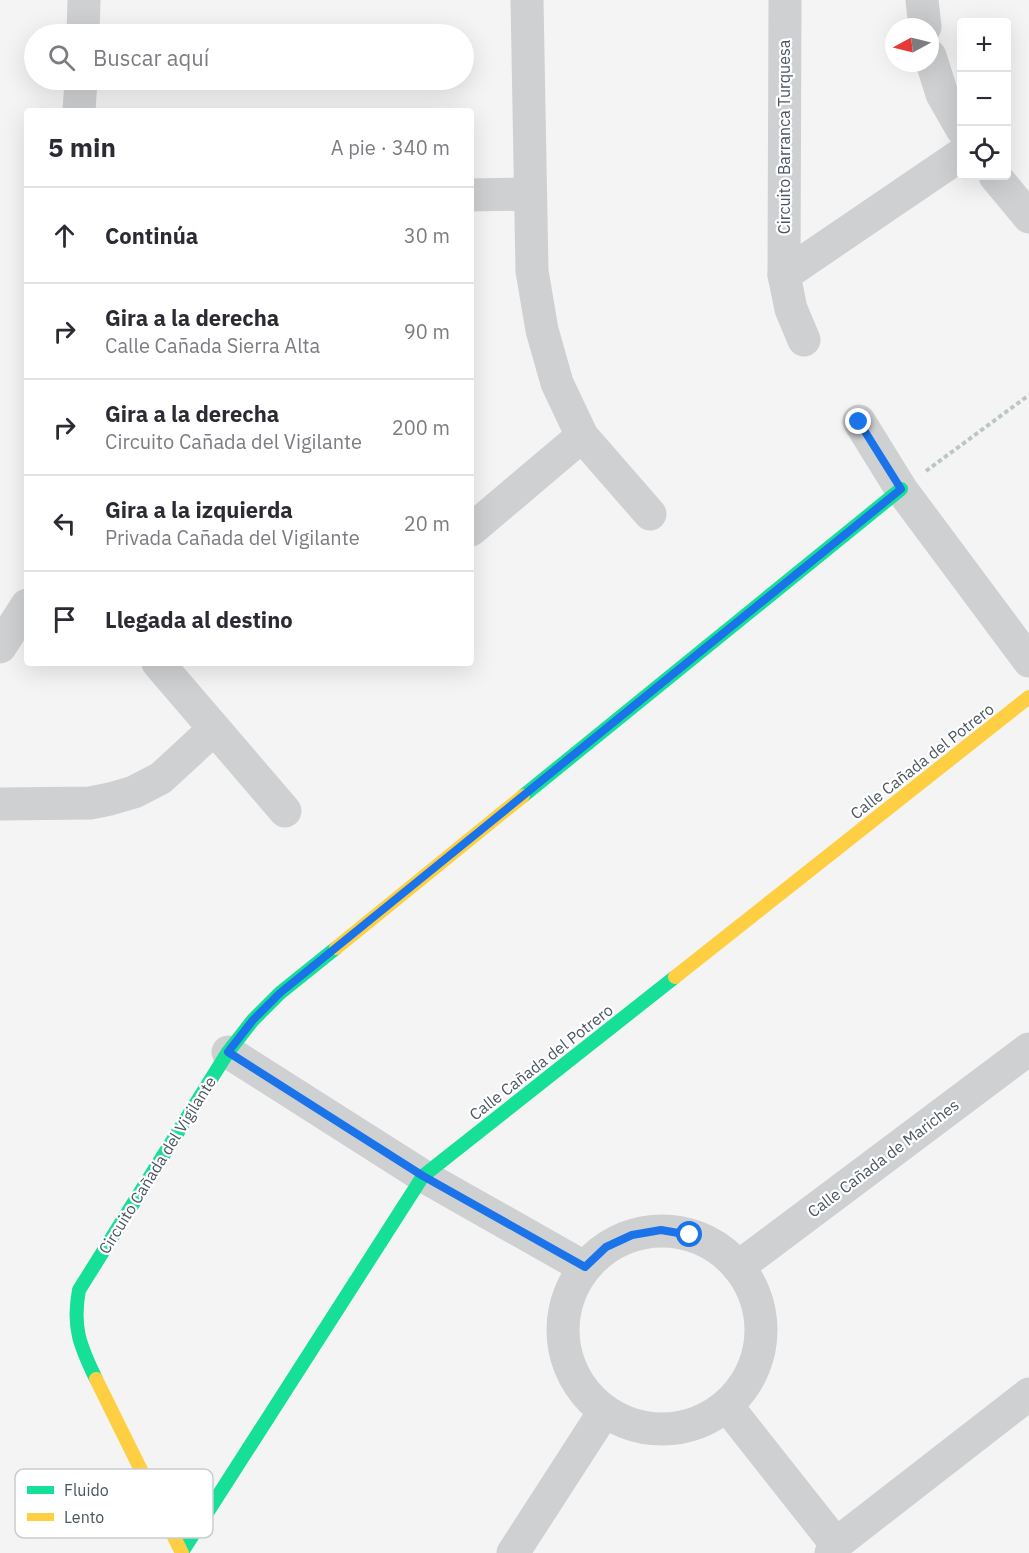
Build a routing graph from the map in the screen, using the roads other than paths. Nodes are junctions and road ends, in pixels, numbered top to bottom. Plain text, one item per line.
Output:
1 (84, 0) edge
2 (527, 0) edge
3 (785, 0) edge
4 (922, 0) edge
5 (924, 18) edge
6 (83, 24) edge
7 (935, 72) edge
8 (80, 90) edge
9 (79, 108) edge
10 (960, 126) edge
11 (957, 157) edge
12 (998, 180) edge
13 (530, 194) junction
14 (474, 195) edge
15 (1029, 217) edge
16 (784, 275) junction
17 (804, 340) dead end
18 (859, 422) dead end
19 (582, 436) junction
20 (901, 489) junction
21 (650, 514) dead end
22 (474, 527) edge
23 (24, 611) edge
24 (0, 647) edge
25 (1029, 662) edge
26 (161, 666) edge
27 (1029, 697) edge
28 (214, 729) junction
29 (0, 804) edge
30 (285, 811) dead end
31 (1029, 1049) edge
32 (228, 1052) junction
33 (423, 1176) junction
34 (585, 1267) junction
35 (738, 1267) junction
36 (1028, 1395) edge
37 (727, 1406) junction
38 (604, 1412) junction
39 (141, 1469) edge
40 (213, 1505) edge
41 (175, 1538) edge
42 (192, 1538) edge
43 (833, 1548) edge
44 (182, 1553) edge
45 (513, 1553) edge

1 - 6 street
2 - 13 street
3 - 16 street, Circuito Barranca Turquesa
4 - 5 street
7 - 10 street
8 - 9 street
11 - 16 street
12 - 15 street
13 - 14 street
13 - 19 street
16 - 17 street, Circuito Barranca Turquesa
18 - 20 street
19 - 21 street
19 - 22 street
20 - 25 street
20 - 32 street, Circuito Cañada del Vigilante
23 - 24 street
26 - 28 street
27 - 33 street, Calle Cañada del Potrero
28 - 29 street
28 - 30 street
31 - 35 street, Calle Cañada de Mariches
32 - 33 street
32 - 39 street, Circuito Cañada del Vigilante
33 - 34 street
33 - 40 street, Calle Cañada del Potrero
34 - 35 street
34 - 38 street
35 - 37 street
36 - 43 street
37 - 38 street
37 - 43 street
38 - 45 street
41 - 44 street, Circuito Cañada del Vigilante
42 - 44 street, Calle Cañada del Potrero

